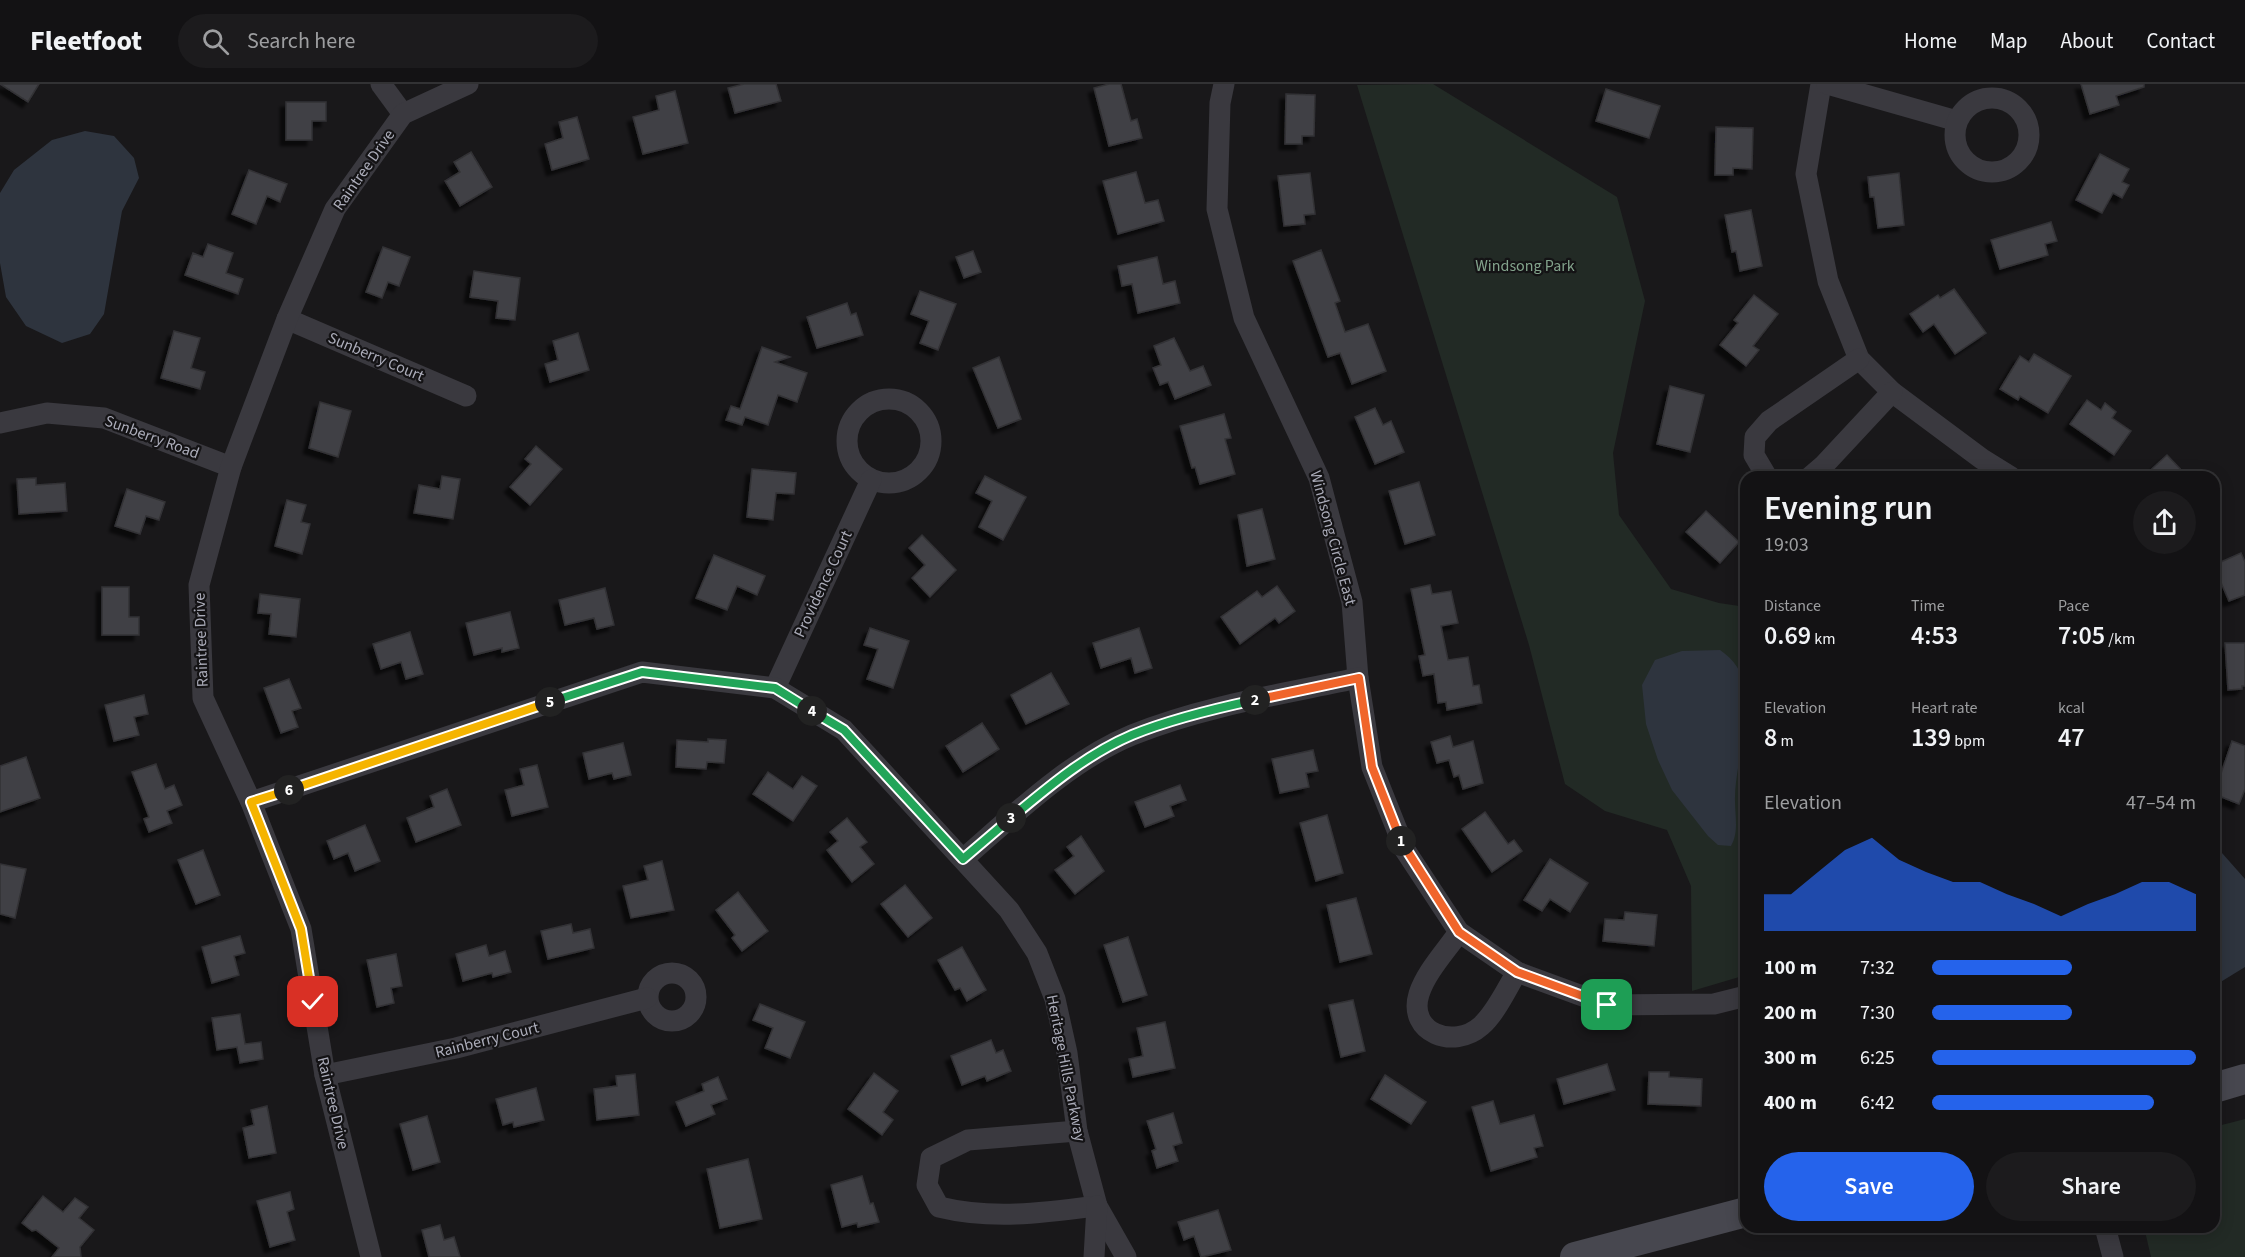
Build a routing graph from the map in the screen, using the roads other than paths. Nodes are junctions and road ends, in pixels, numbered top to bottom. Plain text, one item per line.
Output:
1 (381, 84) edge
2 (468, 84) edge
3 (1224, 84) edge
4 (1821, 84) edge
5 (1827, 84) edge
6 (402, 114) junction
7 (1958, 121) dead end
8 (287, 319) junction
9 (1860, 359) junction
10 (1892, 392) junction
11 (466, 396) dead end
12 (0, 423) edge
13 (231, 467) junction
14 (1763, 471) edge
15 (1817, 471) edge
16 (2001, 471) edge
17 (872, 480) dead end
18 (1359, 678) junction
19 (775, 688) junction
20 (251, 802) junction
21 (963, 859) junction
22 (1459, 932) junction
23 (1517, 972) junction
24 (647, 998) dead end
25 (1740, 998) edge
26 (325, 1075) junction
27 (2245, 1079) edge
28 (2220, 1086) edge
29 (1077, 1131) junction
30 (1097, 1206) junction
31 (1740, 1214) edge
32 (2107, 1233) edge
33 (371, 1257) edge
34 (1094, 1257) edge
35 (1126, 1257) edge
36 (1575, 1257) edge
37 (2113, 1257) edge

1 - 6 street
2 - 6 street, Raintree Drive
3 - 18 street, Windsong Circle East
4 - 9 street
5 - 7 street
6 - 8 street, Raintree Drive
8 - 11 street, Sunberry Court
8 - 13 street, Raintree Drive
9 - 10 street
9 - 14 street
10 - 15 street
10 - 16 street
12 - 13 street, Sunberry Road
13 - 20 street, Raintree Drive
17 - 19 street, Providence Court
18 - 21 street
18 - 22 street, Windsong Circle East
19 - 20 street, Heritage Hills Parkway
19 - 21 street, Heritage Hills Parkway
20 - 26 street, Raintree Drive
21 - 29 street, Heritage Hills Parkway
22 - 23 street, Windsong Circle East
22 - 23 street
23 - 25 street, Windsong Circle East
24 - 26 street, Rainberry Court
26 - 33 street, Raintree Drive
27 - 28 street
29 - 30 street, Heritage Hills Parkway
29 - 30 street
30 - 34 street, Heritage Hills Parkway
30 - 35 street, Heritage Hills Parkway
31 - 36 street
32 - 37 street

